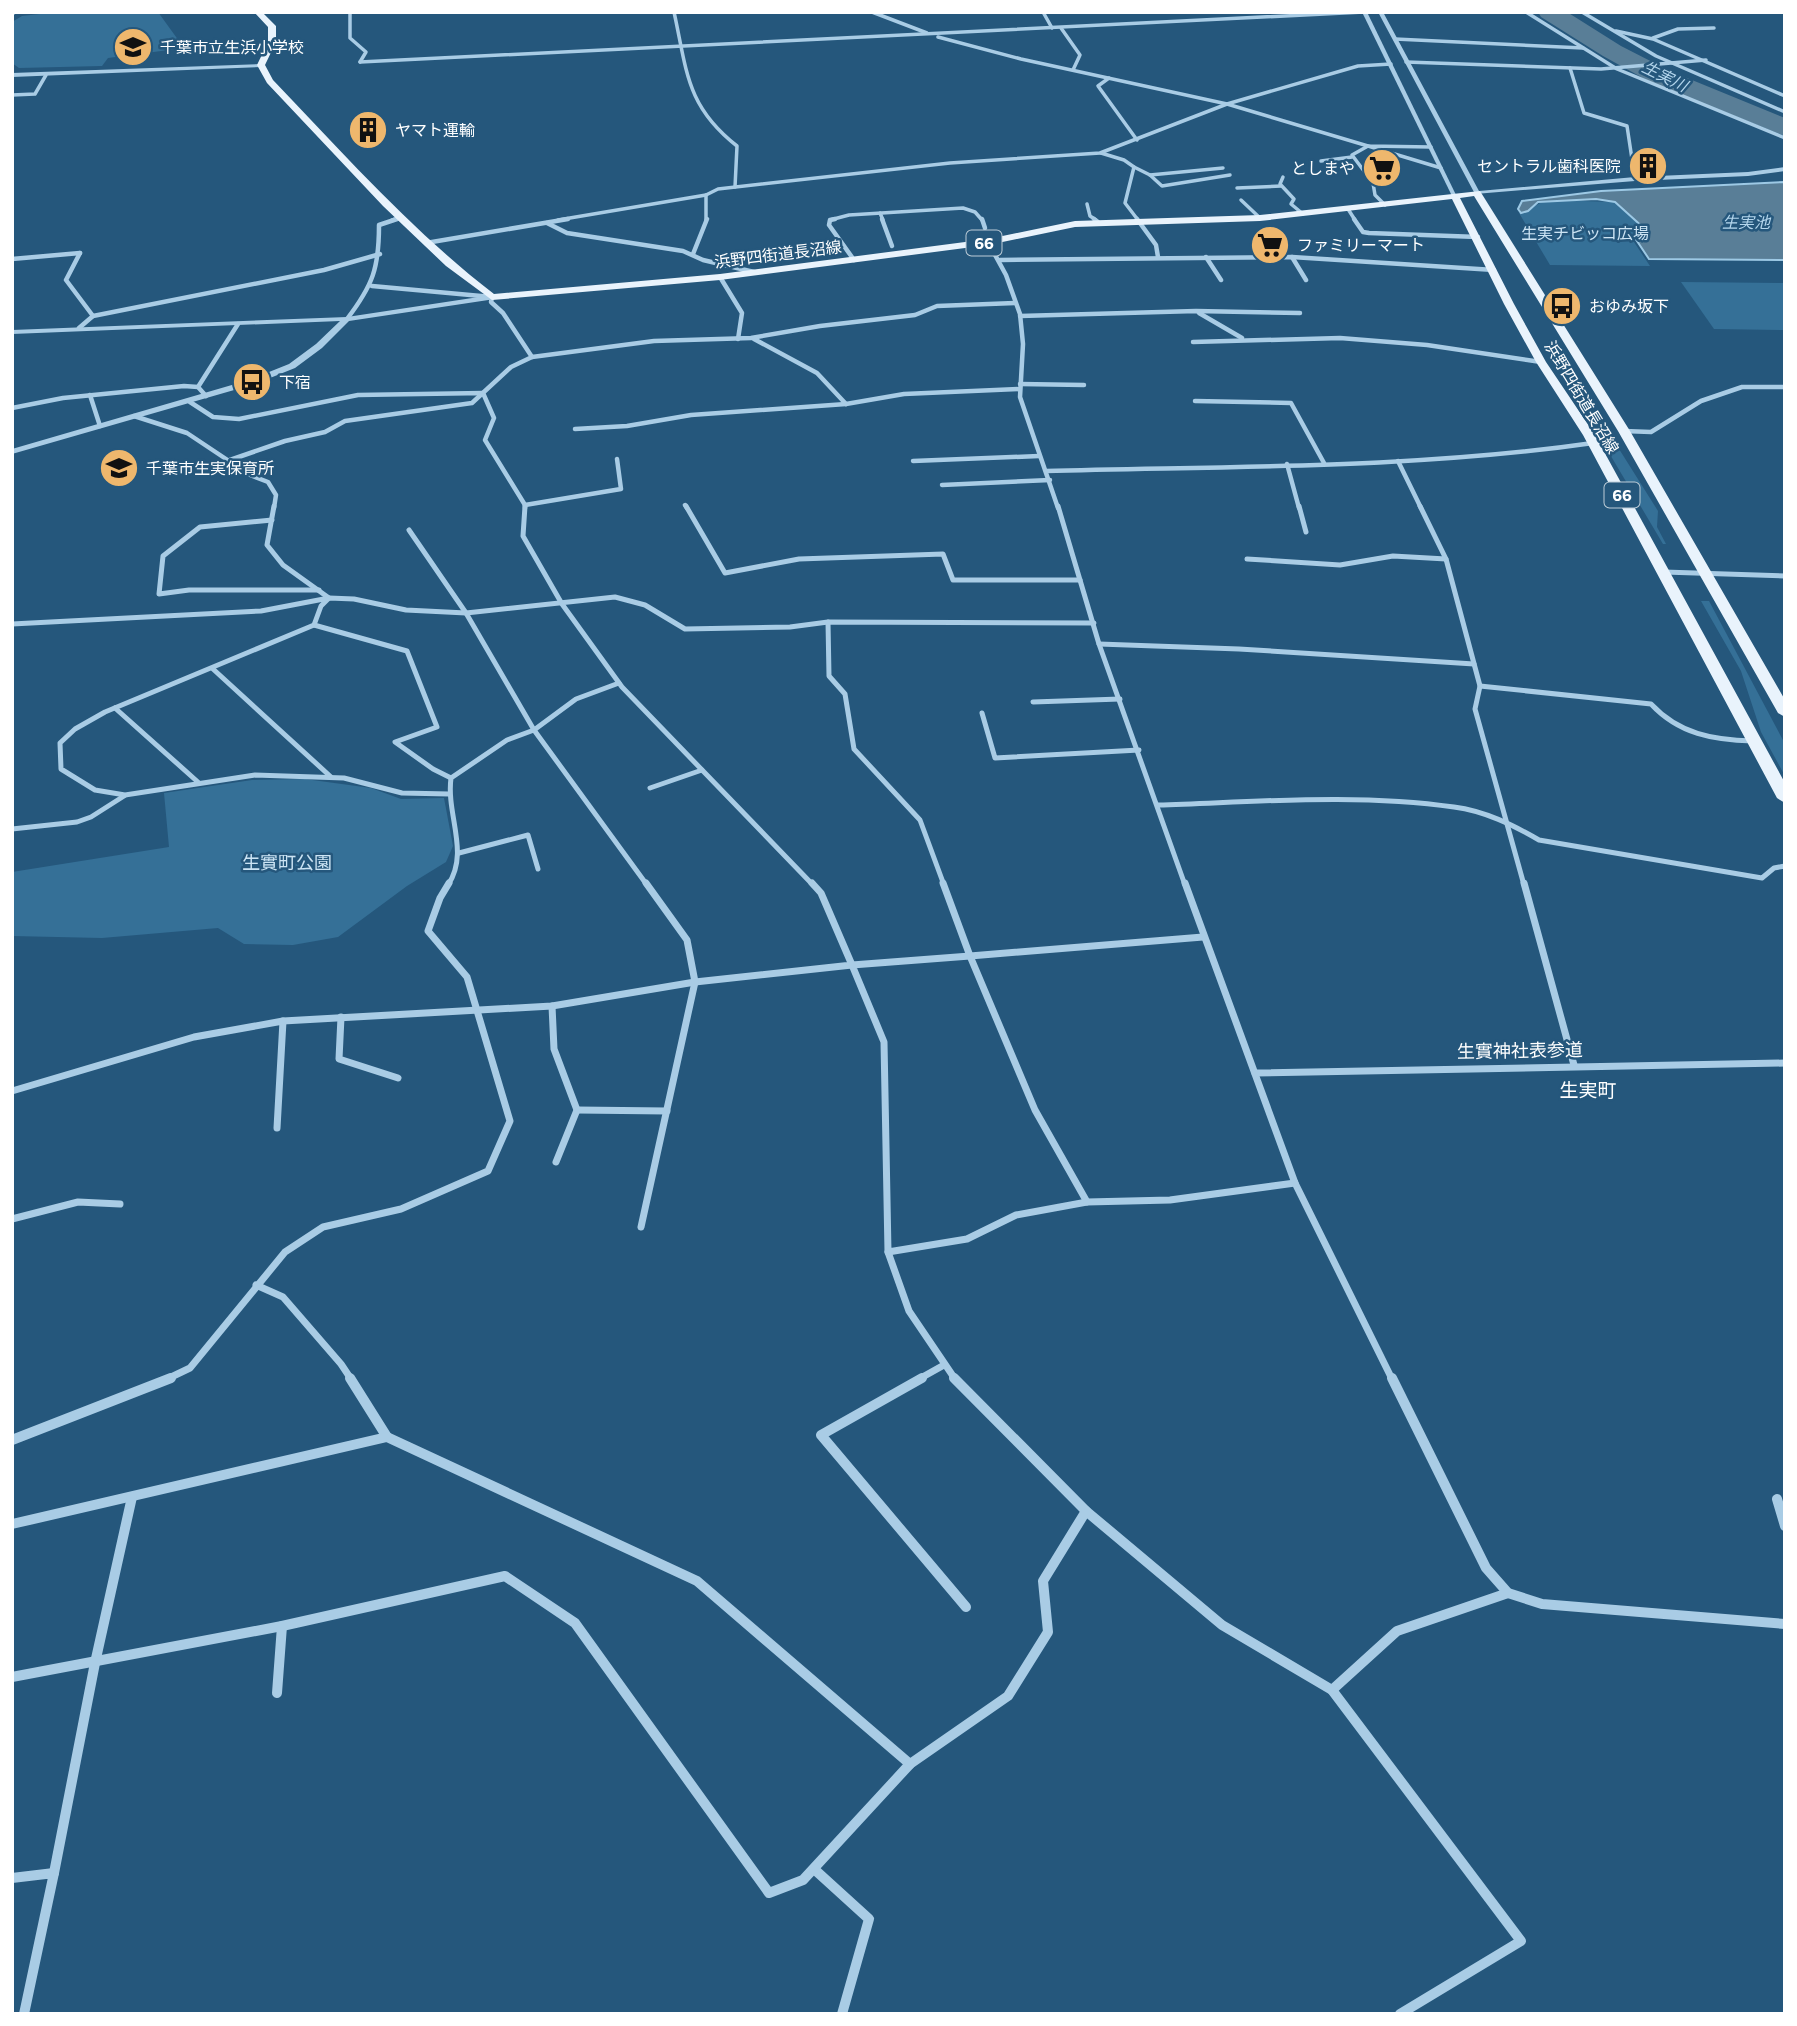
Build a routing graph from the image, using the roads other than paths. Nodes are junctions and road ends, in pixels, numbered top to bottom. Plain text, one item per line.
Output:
1 (257, 12) edge
2 (350, 12) edge
3 (674, 12) edge
4 (872, 12) edge
5 (1043, 12) edge
6 (1364, 12) edge
7 (1380, 12) edge
8 (1526, 12) edge
9 (1582, 12) edge
10 (1714, 27) dead end
11 (1052, 28) junction
12 (1061, 28) junction
13 (1612, 31) junction
14 (931, 35) junction
15 (1395, 39) junction
16 (1653, 39) junction
17 (682, 47) junction
18 (1584, 48) junction
19 (1706, 60) junction
20 (1406, 62) junction
21 (1391, 64) junction
22 (1669, 64) junction
23 (261, 65) junction
24 (1570, 68) junction
25 (1617, 69) junction
26 (1073, 70) junction
27 (12, 75) edge
28 (46, 75) junction
29 (1109, 78) junction
30 (12, 95) edge
31 (1785, 96) edge
32 (1227, 104) junction
33 (1785, 112) edge
34 (1785, 138) edge
35 (1137, 140) junction
36 (1368, 146) junction
37 (1431, 147) junction
38 (1101, 153) junction
39 (1352, 157) junction
40 (1321, 161) dead end
41 (1134, 167) junction
42 (1223, 167) dead end
43 (1441, 168) junction
44 (1785, 169) edge
45 (1150, 175) junction
46 (1230, 175) dead end
47 (1283, 177) dead end
48 (1635, 179) junction
49 (1281, 186) junction
50 (735, 187) junction
51 (1237, 188) dead end
52 (1476, 194) junction
53 (706, 195) junction
54 (1455, 196) junction
55 (1241, 200) dead end
56 (1087, 204) dead end
57 (1385, 205) junction
58 (1348, 209) junction
59 (880, 214) junction
60 (1303, 214) junction
61 (402, 217) junction
62 (1260, 218) junction
63 (547, 222) junction
64 (1098, 222) junction
65 (1141, 222) junction
66 (985, 228) dead end
67 (1478, 237) junction
68 (988, 242) junction
69 (426, 243) junction
70 (892, 246) dead end
71 (380, 254) junction
72 (693, 254) junction
73 (1158, 257) junction
74 (1206, 257) junction
75 (1292, 257) junction
76 (12, 259) edge
77 (1000, 260) junction
78 (854, 261) junction
79 (1494, 270) junction
80 (754, 272) junction
81 (720, 277) junction
82 (1306, 280) dead end
83 (1221, 281) dead end
84 (372, 286) junction
85 (492, 297) junction
86 (1015, 303) junction
87 (1196, 311) junction
88 (1300, 313) dead end
89 (93, 316) junction
90 (1020, 316) junction
91 (347, 318) junction
92 (238, 324) junction
93 (79, 328) junction
94 (12, 332) edge
95 (751, 338) junction
96 (1242, 338) junction
97 (738, 339) junction
98 (1193, 342) dead end
99 (533, 357) junction
100 (1541, 362) junction
101 (1084, 385) dead end
102 (198, 387) junction
103 (1019, 387) junction
104 (1785, 387) edge
105 (483, 393) junction
106 (90, 396) junction
107 (206, 396) junction
108 (1195, 401) dead end
109 (190, 402) junction
110 (846, 404) junction
111 (12, 408) edge
112 (134, 416) junction
113 (100, 426) junction
114 (575, 429) dead end
115 (1624, 431) junction
116 (1593, 443) junction
117 (12, 452) edge
118 (1039, 456) junction
119 (617, 459) dead end
120 (227, 461) junction
121 (913, 461) dead end
122 (1398, 461) junction
123 (1324, 463) junction
124 (1287, 464) junction
125 (1045, 471) junction
126 (1050, 480) junction
127 (942, 485) dead end
128 (526, 505) junction
129 (685, 505) dead end
130 (272, 520) junction
131 (409, 530) dead end
132 (1306, 532) dead end
133 (1247, 559) dead end
134 (1446, 559) junction
135 (1664, 572) junction
136 (1705, 573) junction
137 (1785, 576) edge
138 (1080, 580) junction
139 (319, 590) junction
140 (329, 598) junction
141 (562, 604) junction
142 (466, 613) junction
143 (828, 622) junction
144 (1094, 623) junction
145 (12, 624) edge
146 (314, 625) junction
147 (1099, 644) junction
148 (1475, 664) junction
149 (213, 668) junction
150 (619, 683) junction
151 (1480, 686) junction
152 (1120, 699) junction
153 (1033, 702) dead end
154 (115, 708) junction
155 (982, 713) dead end
156 (1785, 713) edge
157 (534, 730) junction
158 (1755, 741) junction
159 (1139, 750) junction
160 (702, 770) junction
161 (331, 778) junction
162 (451, 778) junction
163 (199, 783) junction
164 (650, 788) dead end
165 (449, 794) junction
166 (125, 795) junction
167 (1785, 798) edge
168 (1158, 805) junction
169 (1507, 822) junction
170 (12, 829) edge
171 (459, 853) junction
172 (1785, 866) edge
173 (538, 869) dead end
174 (1203, 937) junction
175 (970, 956) junction
176 (852, 965) junction
177 (695, 982) junction
178 (552, 1006) junction
179 (475, 1009) junction
180 (341, 1017) junction
181 (283, 1021) junction
182 (1785, 1063) edge
183 (1574, 1065) junction
184 (1255, 1073) junction
185 (398, 1078) dead end
186 (12, 1091) edge
187 (578, 1110) junction
188 (667, 1111) junction
189 (277, 1128) dead end
190 (556, 1162) dead end
191 (1295, 1183) junction
192 (1087, 1202) junction
193 (120, 1204) dead end
194 (12, 1219) edge
195 (641, 1227) dead end
196 (888, 1252) junction
197 (256, 1285) junction
198 (944, 1365) junction
199 (387, 1437) junction
200 (12, 1440) edge
201 (132, 1497) junction
202 (1777, 1499) dead end
203 (1086, 1511) junction
204 (12, 1524) edge
205 (1785, 1527) edge
206 (1508, 1593) junction
207 (965, 1607) dead end
208 (1785, 1624) edge
209 (282, 1626) junction
210 (95, 1663) junction
211 (12, 1677) edge
212 (1332, 1690) junction
213 (277, 1693) dead end
214 (910, 1764) junction
215 (814, 1869) junction
216 (54, 1873) junction
217 (12, 1878) edge
218 (24, 2014) edge
219 (842, 2014) edge
220 (1400, 2014) edge

1 - 23 main road
2 - 17 street
3 - 17 street
4 - 14 street
5 - 11 street
6 - 12 street
6 - 21 street
7 - 15 street
8 - 18 street
9 - 13 street
10 - 16 street
11 - 12 street
11 - 14 street
12 - 26 street
13 - 16 street
13 - 22 street
14 - 17 street
14 - 26 street
15 - 18 street
15 - 20 street
16 - 19 street
17 - 50 street
18 - 25 street
19 - 22 street
19 - 31 street
20 - 24 street
20 - 52 street
21 - 32 street
21 - 37 street
22 - 25 street
22 - 33 street
23 - 28 street
23 - 61 main road
24 - 25 street
24 - 48 street
25 - 34 street
26 - 29 street
27 - 28 street
28 - 30 street
29 - 32 street
29 - 35 street
32 - 35 street
32 - 36 street
35 - 38 street
36 - 37 street
36 - 39 street
36 - 43 street
37 - 43 street
38 - 41 street
38 - 50 street
39 - 40 street
39 - 57 street
41 - 45 street
41 - 65 street
42 - 45 street
43 - 54 street
44 - 48 street
45 - 46 street
47 - 49 street
48 - 52 street
49 - 51 street
49 - 60 street
50 - 53 street
52 - 54 main road, 浜野四街道長沼線 / 66
52 - 115 main road, 浜野四街道長沼線 / 66
53 - 63 street
53 - 72 street
54 - 57 main road, 浜野四街道長沼線 / 66
54 - 67 main road, 浜野四街道長沼線 / 66
55 - 62 street
56 - 64 street
57 - 58 main road, 浜野四街道長沼線 / 66
58 - 60 main road, 浜野四街道長沼線 / 66
58 - 67 street
59 - 66 street
59 - 70 street
59 - 78 street
60 - 62 main road, 浜野四街道長沼線 / 66
61 - 69 main road
61 - 71 street
62 - 65 main road, 浜野四街道長沼線 / 66
63 - 69 street
63 - 72 street
64 - 65 main road, 浜野四街道長沼線 / 66
64 - 68 main road, 浜野四街道長沼線 / 66
65 - 73 street
67 - 79 main road, 浜野四街道長沼線 / 66
68 - 77 street
68 - 78 main road, 浜野四街道長沼線 / 66
69 - 85 main road
71 - 84 street
71 - 89 street
72 - 80 street
73 - 74 street
73 - 77 street
74 - 75 street
74 - 83 street
75 - 79 street
75 - 82 street
76 - 89 street
77 - 86 street
78 - 80 main road, 浜野四街道長沼線 / 66
79 - 100 main road, 浜野四街道長沼線 / 66
80 - 81 main road, 浜野四街道長沼線 / 66
81 - 85 main road, 浜野四街道長沼線 / 66
81 - 97 street
84 - 85 street
84 - 91 street
85 - 91 street
85 - 99 street
86 - 90 street
86 - 95 street
87 - 88 street
87 - 90 street
87 - 96 street
89 - 93 street
90 - 103 street
91 - 92 street
91 - 107 street
92 - 93 street
92 - 102 street
93 - 94 street
95 - 97 street
95 - 110 street
96 - 98 street
96 - 100 street
97 - 99 street
99 - 105 street
100 - 116 main road, 浜野四街道長沼線 / 66
101 - 103 street
102 - 106 street
102 - 107 street
103 - 110 street
103 - 118 street
104 - 115 street
105 - 109 street
105 - 120 street
105 - 128 street
106 - 111 street
106 - 113 street
107 - 109 street
108 - 123 street
109 - 112 street
110 - 114 street
112 - 113 street
112 - 120 street
113 - 117 street
115 - 136 main road, 浜野四街道長沼線 / 66
116 - 122 street
116 - 135 main road, 浜野四街道長沼線 / 66
118 - 121 street
118 - 125 street
119 - 128 street
120 - 130 street
122 - 123 street
122 - 134 street
123 - 124 street
124 - 125 street
124 - 132 street
125 - 126 street
126 - 127 street
126 - 138 street
128 - 141 street
129 - 138 street
130 - 139 street
130 - 139 street
131 - 142 street
133 - 134 street
134 - 148 street
135 - 136 street
135 - 158 main road, 浜野四街道長沼線 / 66
136 - 137 street
136 - 156 main road, 浜野四街道長沼線 / 66
138 - 144 street
139 - 140 street
140 - 142 street
140 - 145 street
140 - 146 street
141 - 142 street
141 - 143 street
141 - 150 street
142 - 157 street
143 - 144 street
143 - 175 street
144 - 147 street
146 - 149 street
146 - 162 street
147 - 148 street
147 - 152 street
148 - 151 street
149 - 154 street
149 - 161 street
150 - 157 street
150 - 160 street
151 - 158 street
151 - 169 street
152 - 153 street
152 - 159 street
154 - 163 street
154 - 166 street
155 - 159 street
157 - 162 street
157 - 177 street
158 - 167 main road, 浜野四街道長沼線 / 66
159 - 168 street
160 - 164 street
160 - 176 street
161 - 163 street
161 - 165 street
162 - 165 street
163 - 166 street
165 - 171 street
166 - 170 street
168 - 169 street
168 - 174 street
169 - 172 street
169 - 183 street
171 - 173 street
171 - 179 street
174 - 175 street
174 - 184 street
175 - 176 street
175 - 192 street
176 - 177 street
176 - 196 street
177 - 178 street
177 - 188 street
178 - 179 street
178 - 187 street
179 - 180 street
179 - 197 street
180 - 181 street
180 - 185 street
181 - 186 street
181 - 189 street
182 - 183 street, 生實神社表参道
183 - 184 street, 生實神社表参道
184 - 191 street
187 - 188 street
187 - 190 street
188 - 195 street
191 - 192 street
191 - 206 street
192 - 196 street
193 - 194 street
196 - 198 street
197 - 199 street
197 - 200 street
198 - 203 street
198 - 207 street
199 - 201 street
199 - 214 street
201 - 204 street
201 - 210 street
202 - 205 street
203 - 212 street
203 - 214 street
206 - 208 street
206 - 212 street
209 - 210 street
209 - 213 street
209 - 215 street
210 - 211 street
210 - 216 street
212 - 220 street
214 - 215 street
215 - 219 street
216 - 217 street
216 - 218 street

